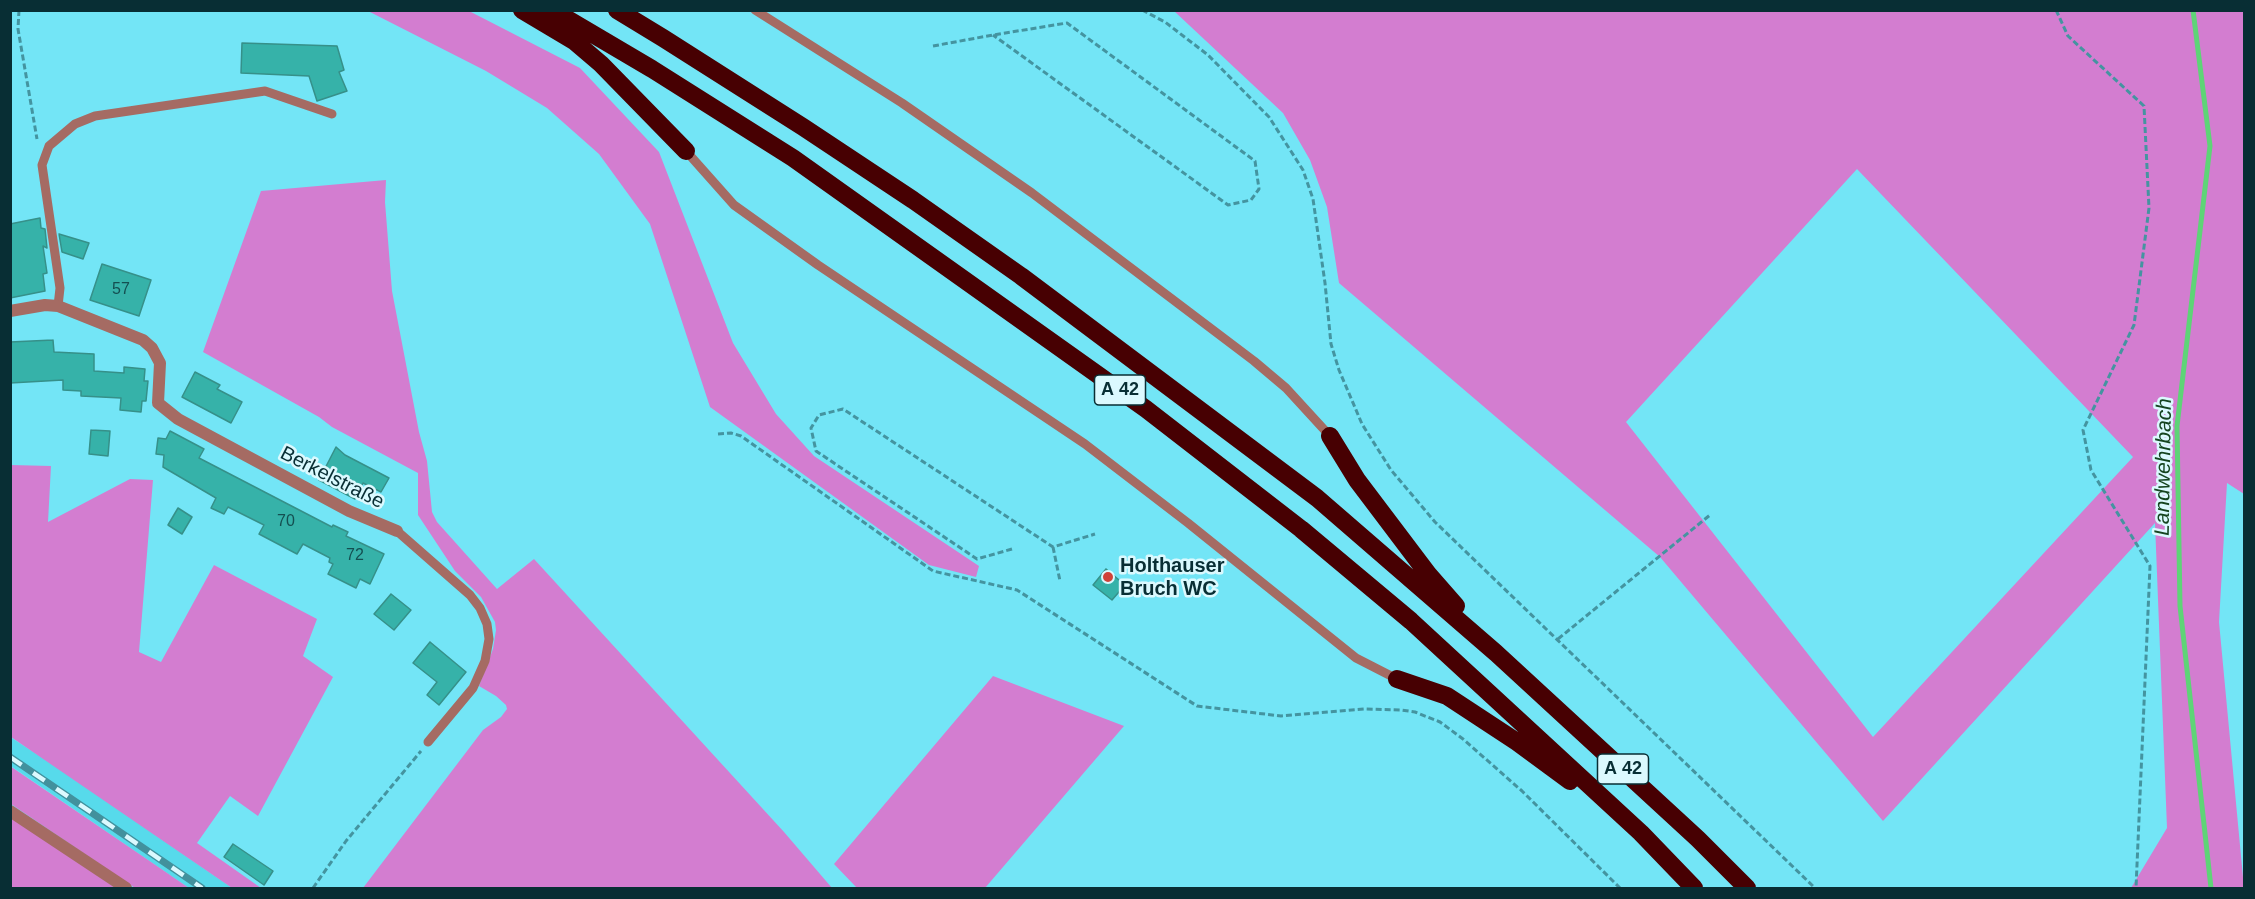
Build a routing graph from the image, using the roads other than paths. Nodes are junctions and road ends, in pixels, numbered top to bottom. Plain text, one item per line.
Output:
1 (522, 10) edge
2 (552, 10) edge
3 (616, 10) edge
4 (755, 10) edge
5 (332, 114) dead end
6 (686, 151) joint
7 (58, 306) junction
8 (10, 311) edge
9 (1330, 436) joint
10 (397, 531) joint
11 (1496, 653) junction
12 (1397, 679) joint
13 (428, 742) road end
14 (10, 811) edge
15 (1641, 833) junction
16 (126, 888) edge
17 (1694, 888) edge
18 (1748, 888) edge

1 - 6 highway
2 - 15 highway, A 42
3 - 11 highway, A 42
4 - 9 lane
5 - 7 lane
6 - 12 lane
7 - 8 street, Berkelstraße
7 - 10 street, Berkelstraße
9 - 11 highway
10 - 13 lane, Berkelstraße
11 - 18 highway, A 42
12 - 15 highway
14 - 16 street
15 - 17 highway, A 42

